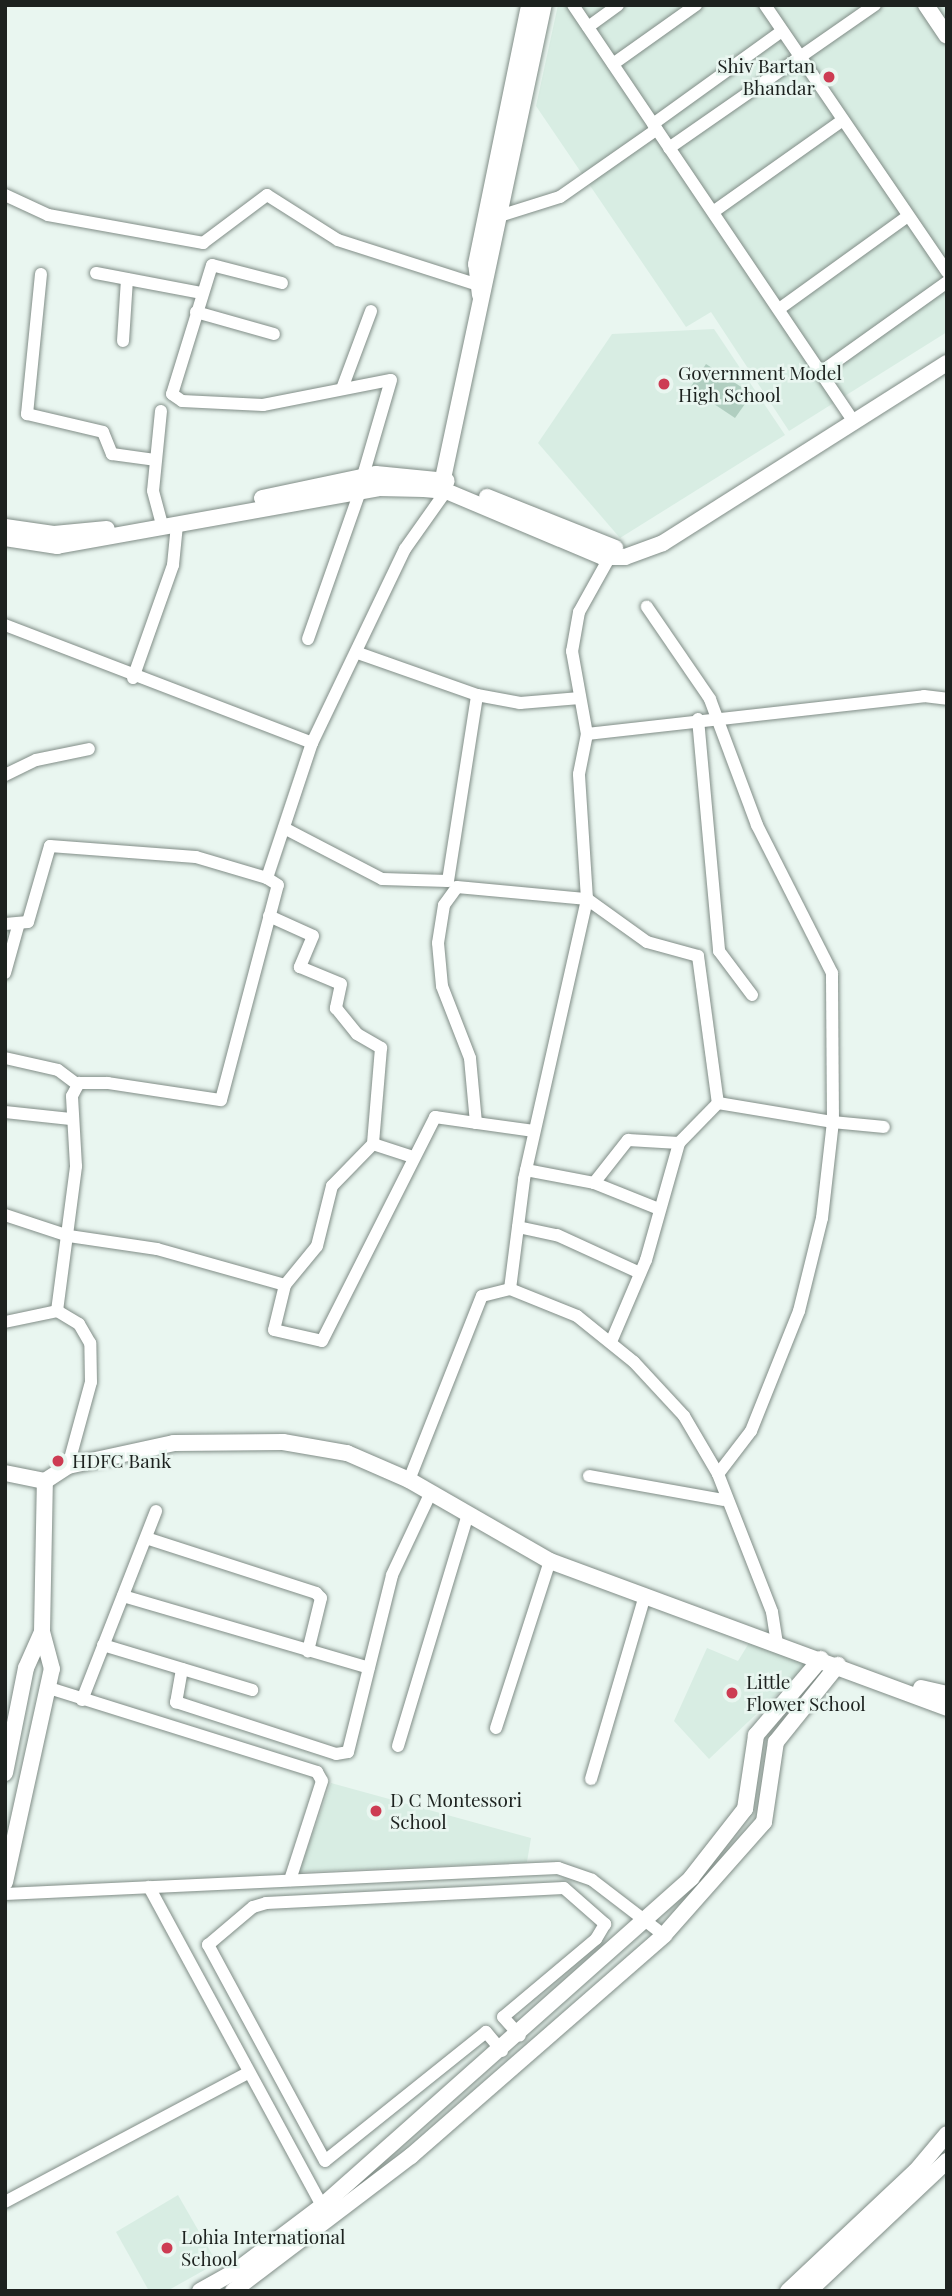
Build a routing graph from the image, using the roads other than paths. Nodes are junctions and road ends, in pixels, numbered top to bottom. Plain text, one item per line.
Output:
1 (528, 5) edge
2 (544, 5) edge
3 (573, 5) edge
4 (618, 5) edge
5 (696, 5) edge
6 (765, 5) edge
7 (875, 5) edge
8 (926, 5) edge
9 (587, 27) junction
10 (782, 31) junction
11 (947, 36) edge
12 (798, 54) junction
13 (613, 64) junction
14 (843, 120) junction
15 (655, 127) junction
16 (669, 148) junction
17 (5, 195) edge
18 (713, 212) junction
19 (908, 216) junction
20 (493, 218) junction
21 (947, 272) edge
22 (96, 273) dead end
23 (41, 274) dead end
24 (127, 279) junction
25 (947, 282) edge
26 (282, 283) dead end
27 (478, 285) junction
28 (202, 293) junction
29 (779, 309) junction
30 (371, 311) dead end
31 (196, 312) junction
32 (482, 315) junction
33 (274, 334) dead end
34 (122, 341) dead end
35 (947, 363) edge
36 (821, 372) junction
37 (343, 386) junction
38 (161, 411) dead end
39 (854, 422) junction
40 (155, 460) junction
41 (361, 484) junction
42 (443, 487) junction
43 (169, 522) junction
44 (5, 527) edge
45 (5, 538) edge
46 (612, 553) junction
47 (647, 607) dead end
48 (5, 625) edge
49 (309, 639) dead end
50 (358, 653) junction
51 (132, 678) junction
52 (477, 695) junction
53 (580, 698) junction
54 (947, 699) edge
55 (716, 717) junction
56 (698, 719) junction
57 (586, 734) junction
58 (312, 743) junction
59 (89, 749) dead end
60 (5, 775) edge
61 (284, 828) junction
62 (267, 878) junction
63 (587, 899) junction
64 (269, 916) junction
65 (12, 923) edge
66 (5, 973) edge
67 (752, 995) dead end
68 (5, 1058) edge
69 (78, 1085) junction
70 (718, 1103) junction
71 (5, 1112) edge
72 (71, 1119) junction
73 (476, 1122) junction
74 (833, 1122) junction
75 (884, 1127) dead end
76 (534, 1131) junction
77 (679, 1143) junction
78 (373, 1144) junction
79 (413, 1157) junction
80 (526, 1170) junction
81 (594, 1183) junction
82 (659, 1209) junction
83 (5, 1214) edge
84 (518, 1227) junction
85 (69, 1236) junction
86 (640, 1273) junction
87 (285, 1285) junction
88 (510, 1289) junction
89 (57, 1311) junction
90 (5, 1322) edge
91 (611, 1342) junction
92 (68, 1466) junction
93 (5, 1473) edge
94 (718, 1474) junction
95 (589, 1476) dead end
96 (410, 1480) junction
97 (45, 1481) junction
98 (430, 1492) junction
99 (724, 1500) junction
100 (156, 1511) dead end
101 (468, 1514) junction
102 (146, 1538) junction
103 (550, 1561) junction
104 (645, 1595) junction
105 (123, 1597) junction
106 (42, 1632) junction
107 (776, 1643) junction
108 (103, 1645) junction
109 (308, 1651) junction
110 (821, 1659) junction
111 (838, 1665) junction
112 (369, 1668) junction
113 (181, 1669) junction
114 (877, 1679) junction
115 (49, 1688) junction
116 (252, 1690) dead end
117 (947, 1694) edge
118 (82, 1700) junction
119 (947, 1708) edge
120 (496, 1728) dead end
121 (398, 1746) dead end
122 (6, 1765) edge
123 (34, 1770) junction
124 (591, 1779) dead end
125 (290, 1880) junction
126 (5, 1882) edge
127 (149, 1887) junction
128 (5, 1894) edge
129 (647, 1920) junction
130 (664, 1935) junction
131 (503, 2017) junction
132 (486, 2032) junction
133 (520, 2036) junction
134 (502, 2051) junction
135 (249, 2072) junction
136 (947, 2134) edge
137 (944, 2173) edge
138 (5, 2203) edge
139 (322, 2206) junction
140 (237, 2282) edge
141 (200, 2291) edge
142 (788, 2291) edge
143 (809, 2291) edge

1 - 20 street
2 - 20 street
3 - 9 street
4 - 9 street
5 - 13 street
6 - 10 street
7 - 12 street
8 - 11 street
9 - 13 street
10 - 12 street
10 - 15 street
12 - 14 street
12 - 16 street
13 - 15 street
14 - 18 street
14 - 19 street
15 - 16 street
15 - 20 street
16 - 18 street
17 - 27 street
18 - 29 street
19 - 21 street
19 - 29 street
20 - 27 street
20 - 32 street
22 - 24 street
23 - 40 street
24 - 28 street
24 - 34 street
25 - 36 street
26 - 28 street
27 - 32 street
28 - 31 street
29 - 36 street
30 - 37 street
31 - 33 street
31 - 37 street
32 - 42 street
35 - 39 street
36 - 39 street
37 - 41 street
38 - 40 street
39 - 46 street
40 - 43 street
41 - 42 street
41 - 43 street
41 - 49 street
42 - 46 street
42 - 50 street
43 - 44 street
43 - 45 street
43 - 51 street
46 - 53 street
47 - 55 street
48 - 51 street
50 - 52 street
50 - 58 street
51 - 58 street
52 - 53 street
52 - 61 street
53 - 57 street
54 - 55 street
55 - 56 street
55 - 74 street
56 - 57 street
56 - 67 street
57 - 63 street
58 - 61 street
59 - 60 street
61 - 62 street
62 - 64 street
62 - 65 street
63 - 70 street
63 - 73 street
63 - 76 street
64 - 69 street
64 - 78 street
65 - 66 street
68 - 69 street
69 - 72 street
70 - 74 street
70 - 77 street
71 - 72 street
72 - 85 street
73 - 76 street
73 - 79 street
74 - 75 street
74 - 94 street
76 - 80 street
77 - 81 street
77 - 82 street
78 - 79 street
78 - 87 street
79 - 87 street
80 - 81 street
80 - 84 street
81 - 82 street
82 - 86 street
83 - 85 street
84 - 86 street
84 - 88 street
85 - 87 street
85 - 89 street
86 - 91 street
88 - 91 street
88 - 96 street
89 - 90 street
89 - 92 street
91 - 94 street
92 - 96 street
92 - 97 street
93 - 97 street
94 - 99 street
95 - 99 street
96 - 98 street
97 - 106 street
98 - 101 street
98 - 112 street
99 - 107 street
100 - 102 street
101 - 103 street
101 - 121 street
102 - 105 street
102 - 109 street
103 - 104 street
103 - 120 street
104 - 107 street
104 - 124 street
105 - 108 street
105 - 109 street
106 - 115 street
106 - 122 street
107 - 110 street
108 - 113 street
108 - 118 street
109 - 112 street
110 - 111 street
110 - 129 street
111 - 114 street
111 - 130 street
112 - 113 street
113 - 116 street
114 - 117 street
114 - 119 street
115 - 118 street
115 - 123 street
118 - 125 street
122 - 123 street
123 - 126 street
125 - 127 street
125 - 129 street
127 - 128 street
127 - 135 street
129 - 130 street
129 - 133 street
130 - 140 street
131 - 132 street
131 - 132 street
131 - 133 street
132 - 134 street
133 - 134 street
134 - 139 street
135 - 138 street
135 - 139 street
136 - 142 street
137 - 143 street
139 - 140 street
140 - 141 street

